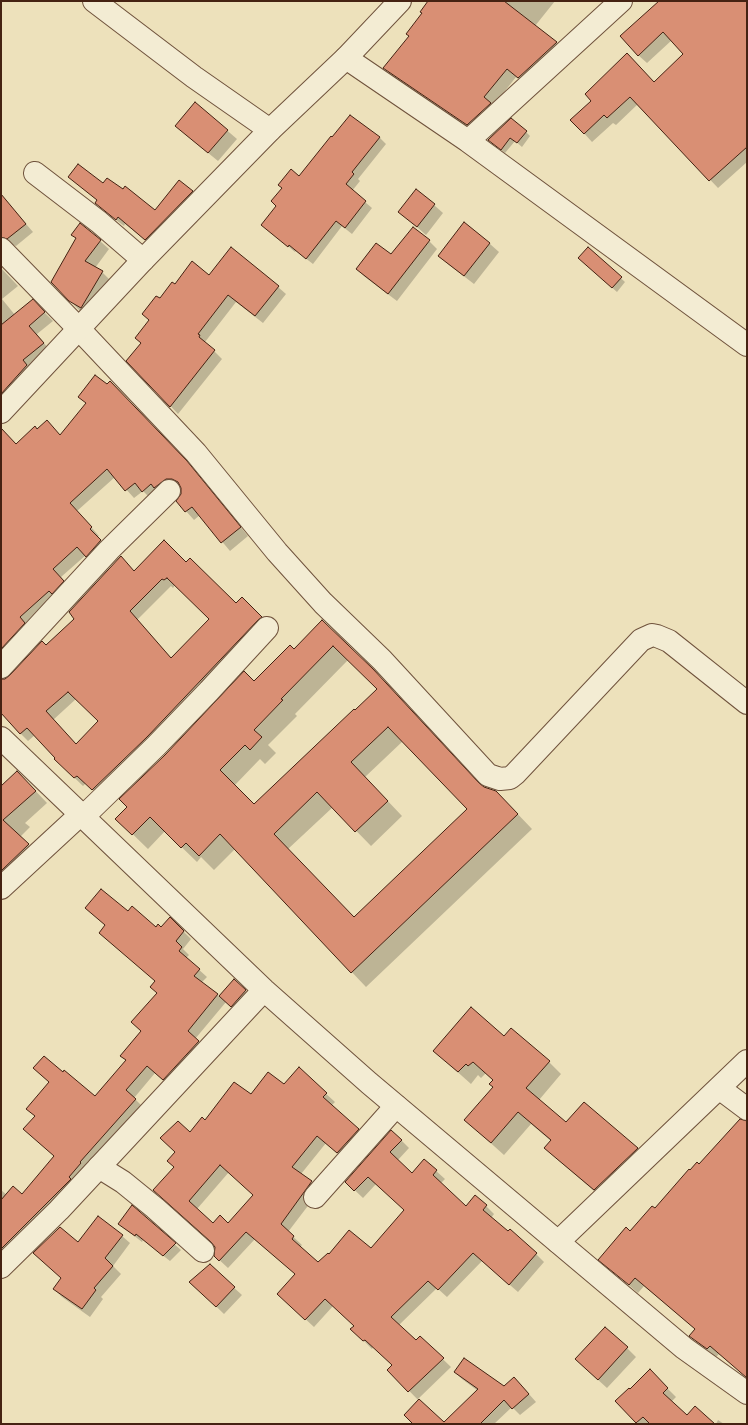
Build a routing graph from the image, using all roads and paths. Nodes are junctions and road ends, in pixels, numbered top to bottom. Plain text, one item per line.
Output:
1 (94, 1) edge
2 (400, 1) edge
3 (620, 1) edge
4 (346, 58) junction
5 (270, 130) junction
6 (468, 141) junction
7 (35, 173) dead end
8 (1, 249) edge
9 (144, 260) junction
10 (79, 329) junction
11 (747, 345) edge
12 (1, 412) edge
13 (168, 491) dead end
14 (267, 628) dead end
15 (1, 667) edge
16 (747, 703) edge
17 (1, 738) edge
18 (82, 815) junction
19 (1, 888) edge
20 (264, 990) junction
21 (747, 1061) edge
22 (719, 1088) junction
23 (396, 1106) junction
24 (747, 1109) edge
25 (100, 1167) junction
26 (314, 1197) dead end
27 (558, 1242) junction
28 (203, 1251) dead end
29 (1, 1267) edge
30 (747, 1393) edge

1 - 5 street
2 - 4 street
3 - 6 street
4 - 5 street
4 - 6 street
5 - 9 street
6 - 11 street
7 - 9 street
8 - 10 street
9 - 10 street
10 - 12 street
10 - 16 street
13 - 15 street
14 - 18 street
17 - 18 street
18 - 19 street
18 - 20 street
20 - 23 street
20 - 25 street
21 - 22 street
22 - 24 street
22 - 27 street
23 - 26 street
23 - 27 street
25 - 28 street
25 - 29 street
27 - 30 street

